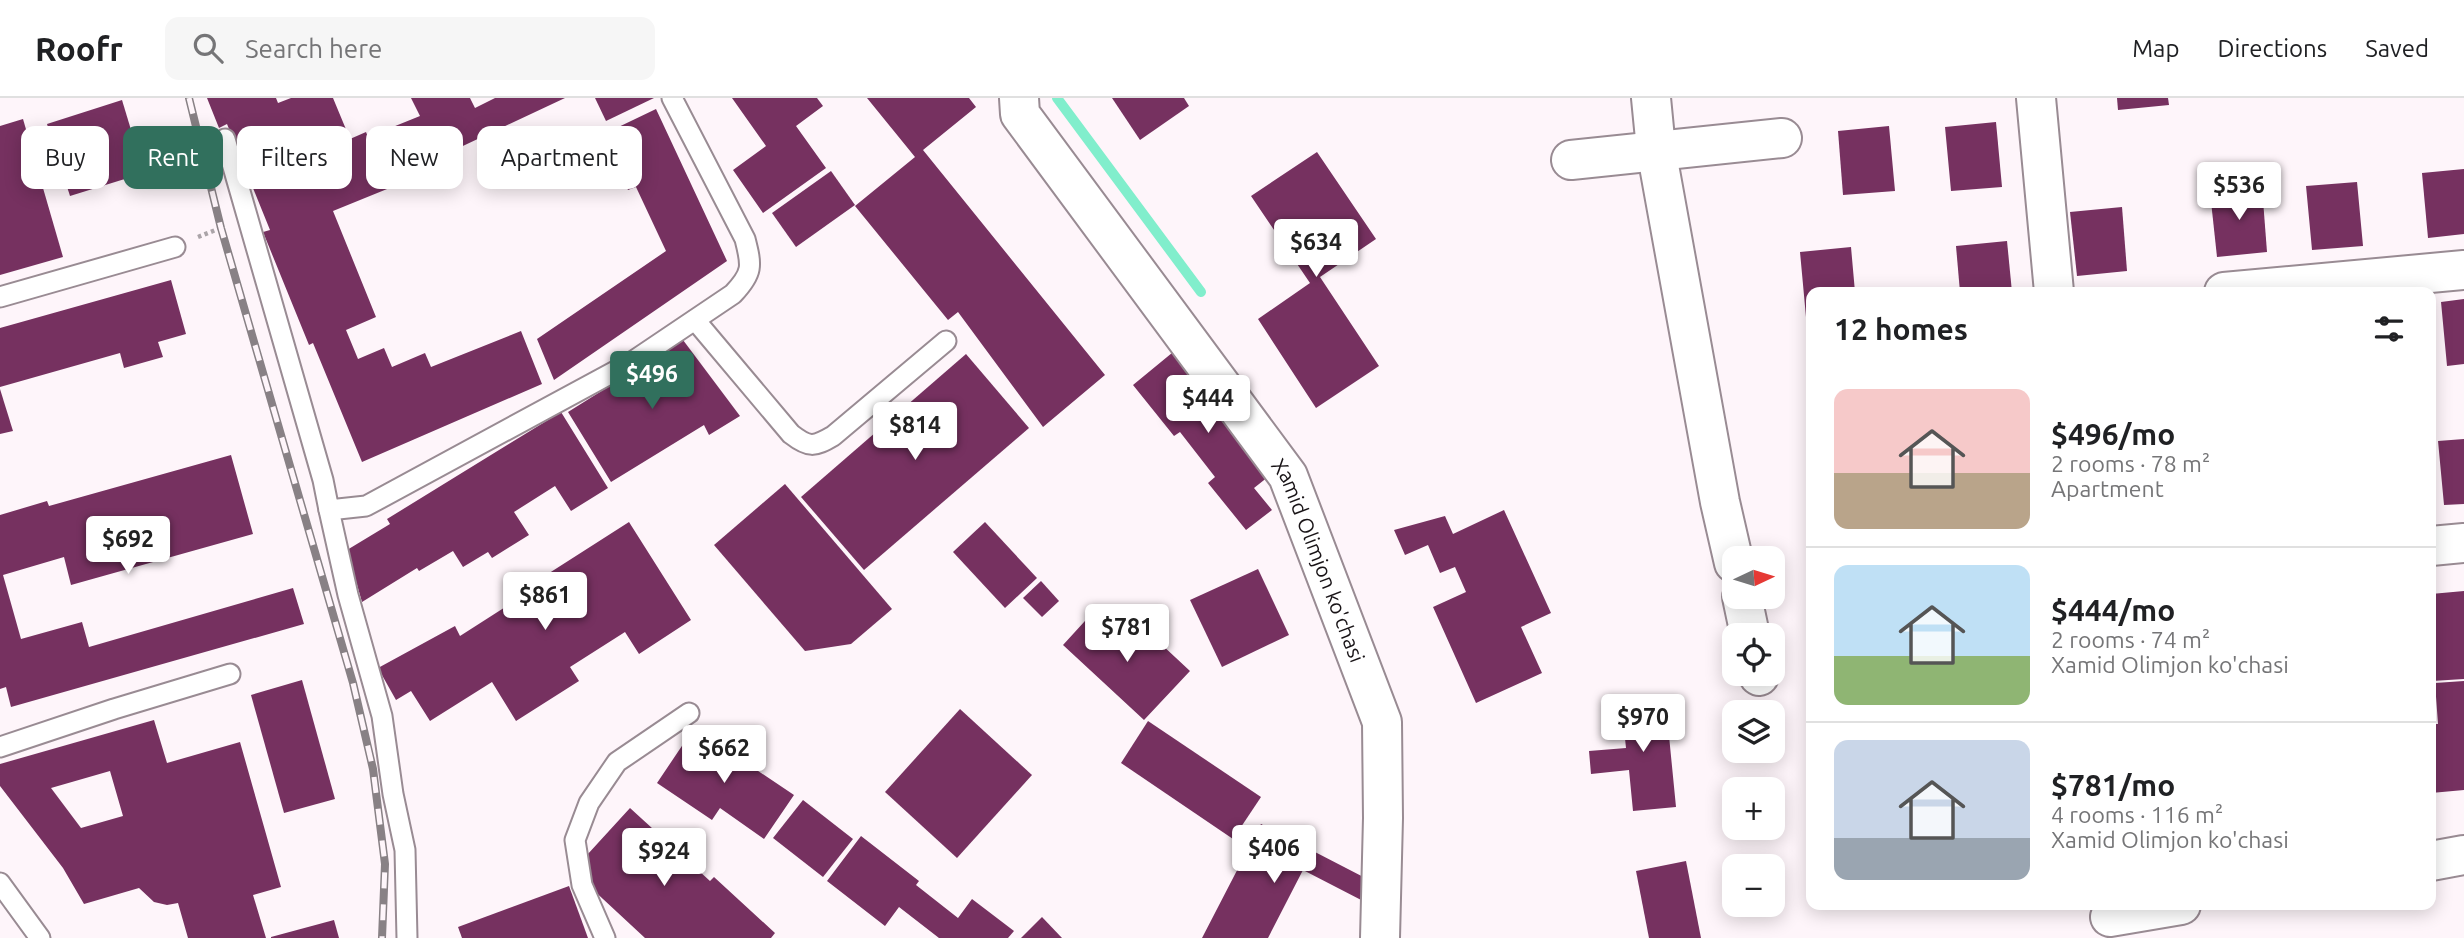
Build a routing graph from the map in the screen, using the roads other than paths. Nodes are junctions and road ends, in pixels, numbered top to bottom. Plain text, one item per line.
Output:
1 (672, 98) edge
2 (1019, 98) edge
3 (1651, 98) edge
4 (2036, 98) edge
5 (1782, 138) dead end
6 (225, 139) dead end
7 (1656, 149) junction
8 (1571, 160) dead end
9 (175, 247) road end
10 (2464, 270) edge
11 (2054, 287) edge
12 (2279, 287) edge
13 (0, 297) edge
14 (695, 320) junction
15 (946, 341) dead end
16 (329, 510) junction
17 (2464, 543) edge
18 (1730, 546) edge
19 (2436, 546) edge
20 (230, 674) dead end
21 (689, 713) dead end
22 (0, 747) edge
23 (2464, 855) edge
24 (2436, 859) edge
25 (0, 883) edge
26 (2157, 910) edge
27 (2110, 920) edge
28 (40, 938) edge
29 (407, 938) edge
30 (605, 938) edge
31 (1380, 938) edge

1 - 14 lane
2 - 31 street, Xamid Olimjon ko'chasi
3 - 7 street
4 - 11 street
5 - 7 street
6 - 16 lane
7 - 8 street
7 - 18 street
9 - 13 lane
10 - 12 street
14 - 15 lane
14 - 16 lane
16 - 29 lane
17 - 19 street
20 - 22 lane
21 - 30 lane
23 - 24 street
25 - 28 lane
26 - 27 street

